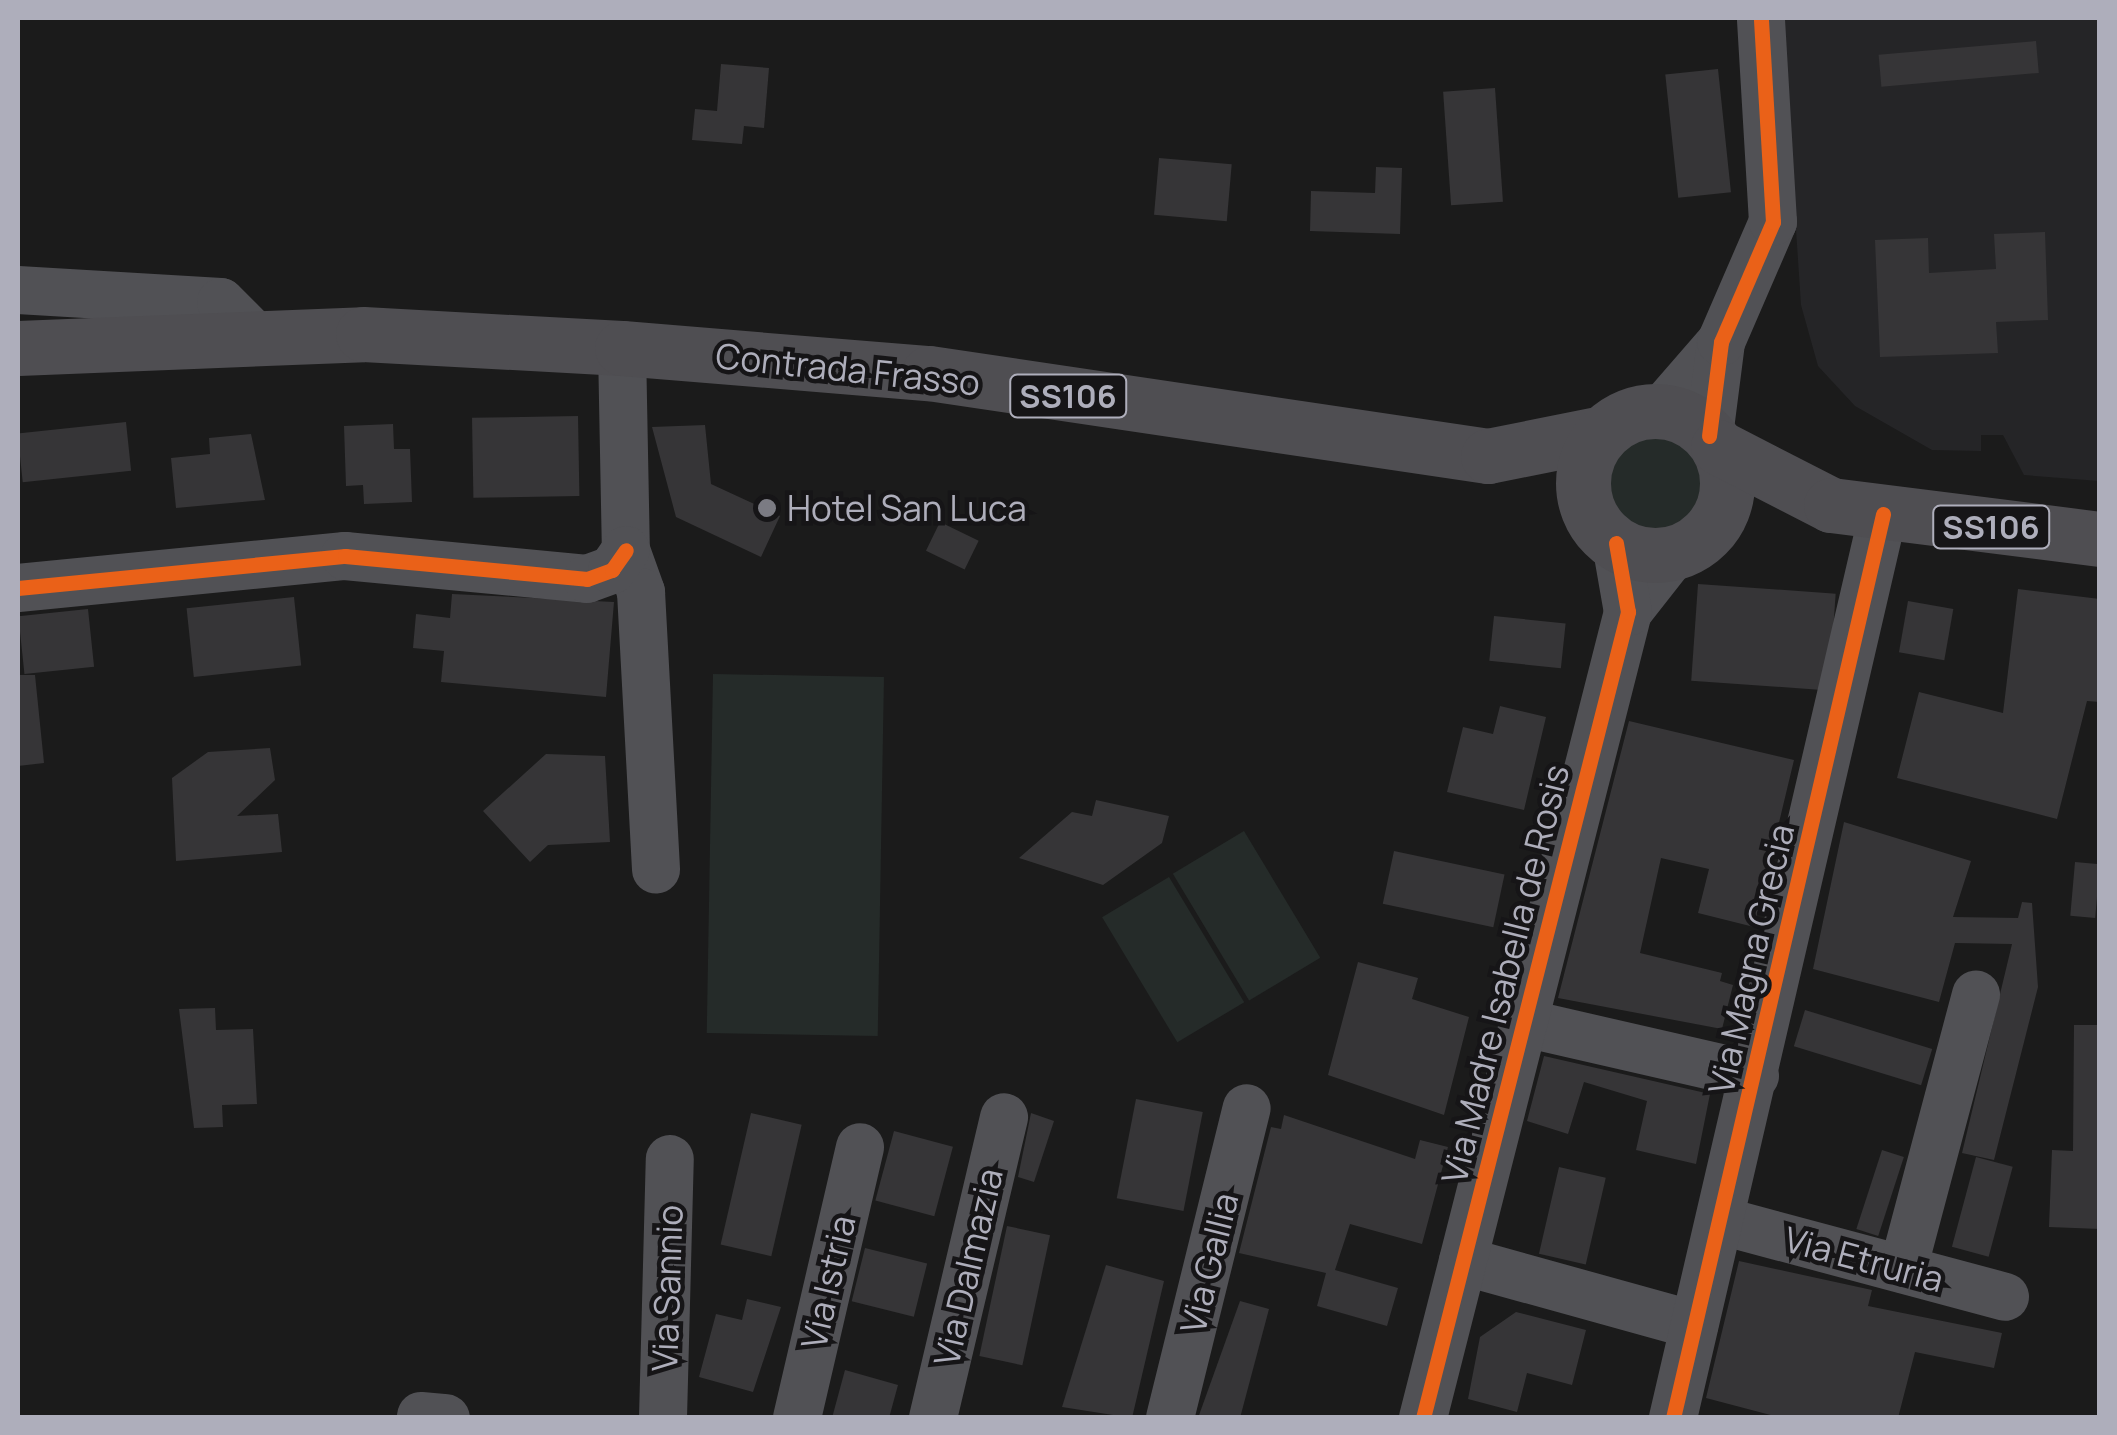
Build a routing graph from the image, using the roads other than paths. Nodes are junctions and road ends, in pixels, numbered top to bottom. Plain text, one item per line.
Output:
1 (1761, 18) edge
2 (18, 290) edge
3 (238, 319) junction
4 (1722, 342) junction
5 (18, 348) edge
6 (622, 348) junction
7 (1661, 411) junction
8 (1603, 434) junction
9 (1713, 441) junction
10 (1488, 456) junction
11 (1857, 510) junction
12 (1602, 528) junction
13 (2100, 539) edge
14 (1693, 541) junction
15 (626, 550) junction
16 (18, 588) edge
17 (1628, 612) junction
18 (656, 870) dead end
19 (1976, 995) dead end
20 (1524, 1022) junction
21 (1755, 1076) junction
22 (1247, 1108) dead end
23 (1004, 1117) dead end
24 (860, 1147) dead end
25 (670, 1159) dead end
26 (1722, 1221) junction
27 (1462, 1261) junction
28 (1903, 1268) junction
29 (2006, 1297) dead end
30 (1694, 1324) junction
31 (421, 1416) edge
32 (446, 1418) edge
33 (663, 1418) edge
34 (796, 1418) edge
35 (932, 1418) edge
36 (1170, 1418) edge
37 (1423, 1418) edge
38 (1673, 1418) edge

1 - 4 street
2 - 3 street, Contrada Frasso
3 - 5 main road, Contrada Frasso / SS106
3 - 6 main road, Contrada Frasso / SS106
4 - 7 street
4 - 9 street
6 - 10 main road, Contrada Frasso / SS106
6 - 15 street
7 - 8 main road, SS106
7 - 9 main road, SS106
8 - 10 main road, Contrada Frasso / SS106
8 - 12 main road
9 - 11 main road, SS106
9 - 14 main road
10 - 12 main road, Contrada Frasso / SS106
11 - 13 main road, SS106
11 - 14 main road, SS106
11 - 21 street, Via Magna Grecia
12 - 14 main road, SS106
12 - 17 street, Via Madre Isabella de Rosis
14 - 17 street, Via Madre Isabella de Rosis
15 - 16 street
15 - 18 street
17 - 20 street, Via Madre Isabella de Rosis
19 - 28 street
20 - 21 street, Via Madre Isabella de Rosis
20 - 27 street, Via Madre Isabella de Rosis
21 - 26 street, Via Magna Grecia
22 - 36 street, Via Gallia
23 - 35 street, Via Dalmazia
24 - 34 street, Via Istria
25 - 33 street, Via Sannio
26 - 28 street, Via Etruria
26 - 30 street, Via Magna Grecia
27 - 30 street
27 - 37 street, Via Madre Isabella de Rosis
28 - 29 street, Via Etruria
30 - 38 street, Via Magna Grecia
31 - 32 street

